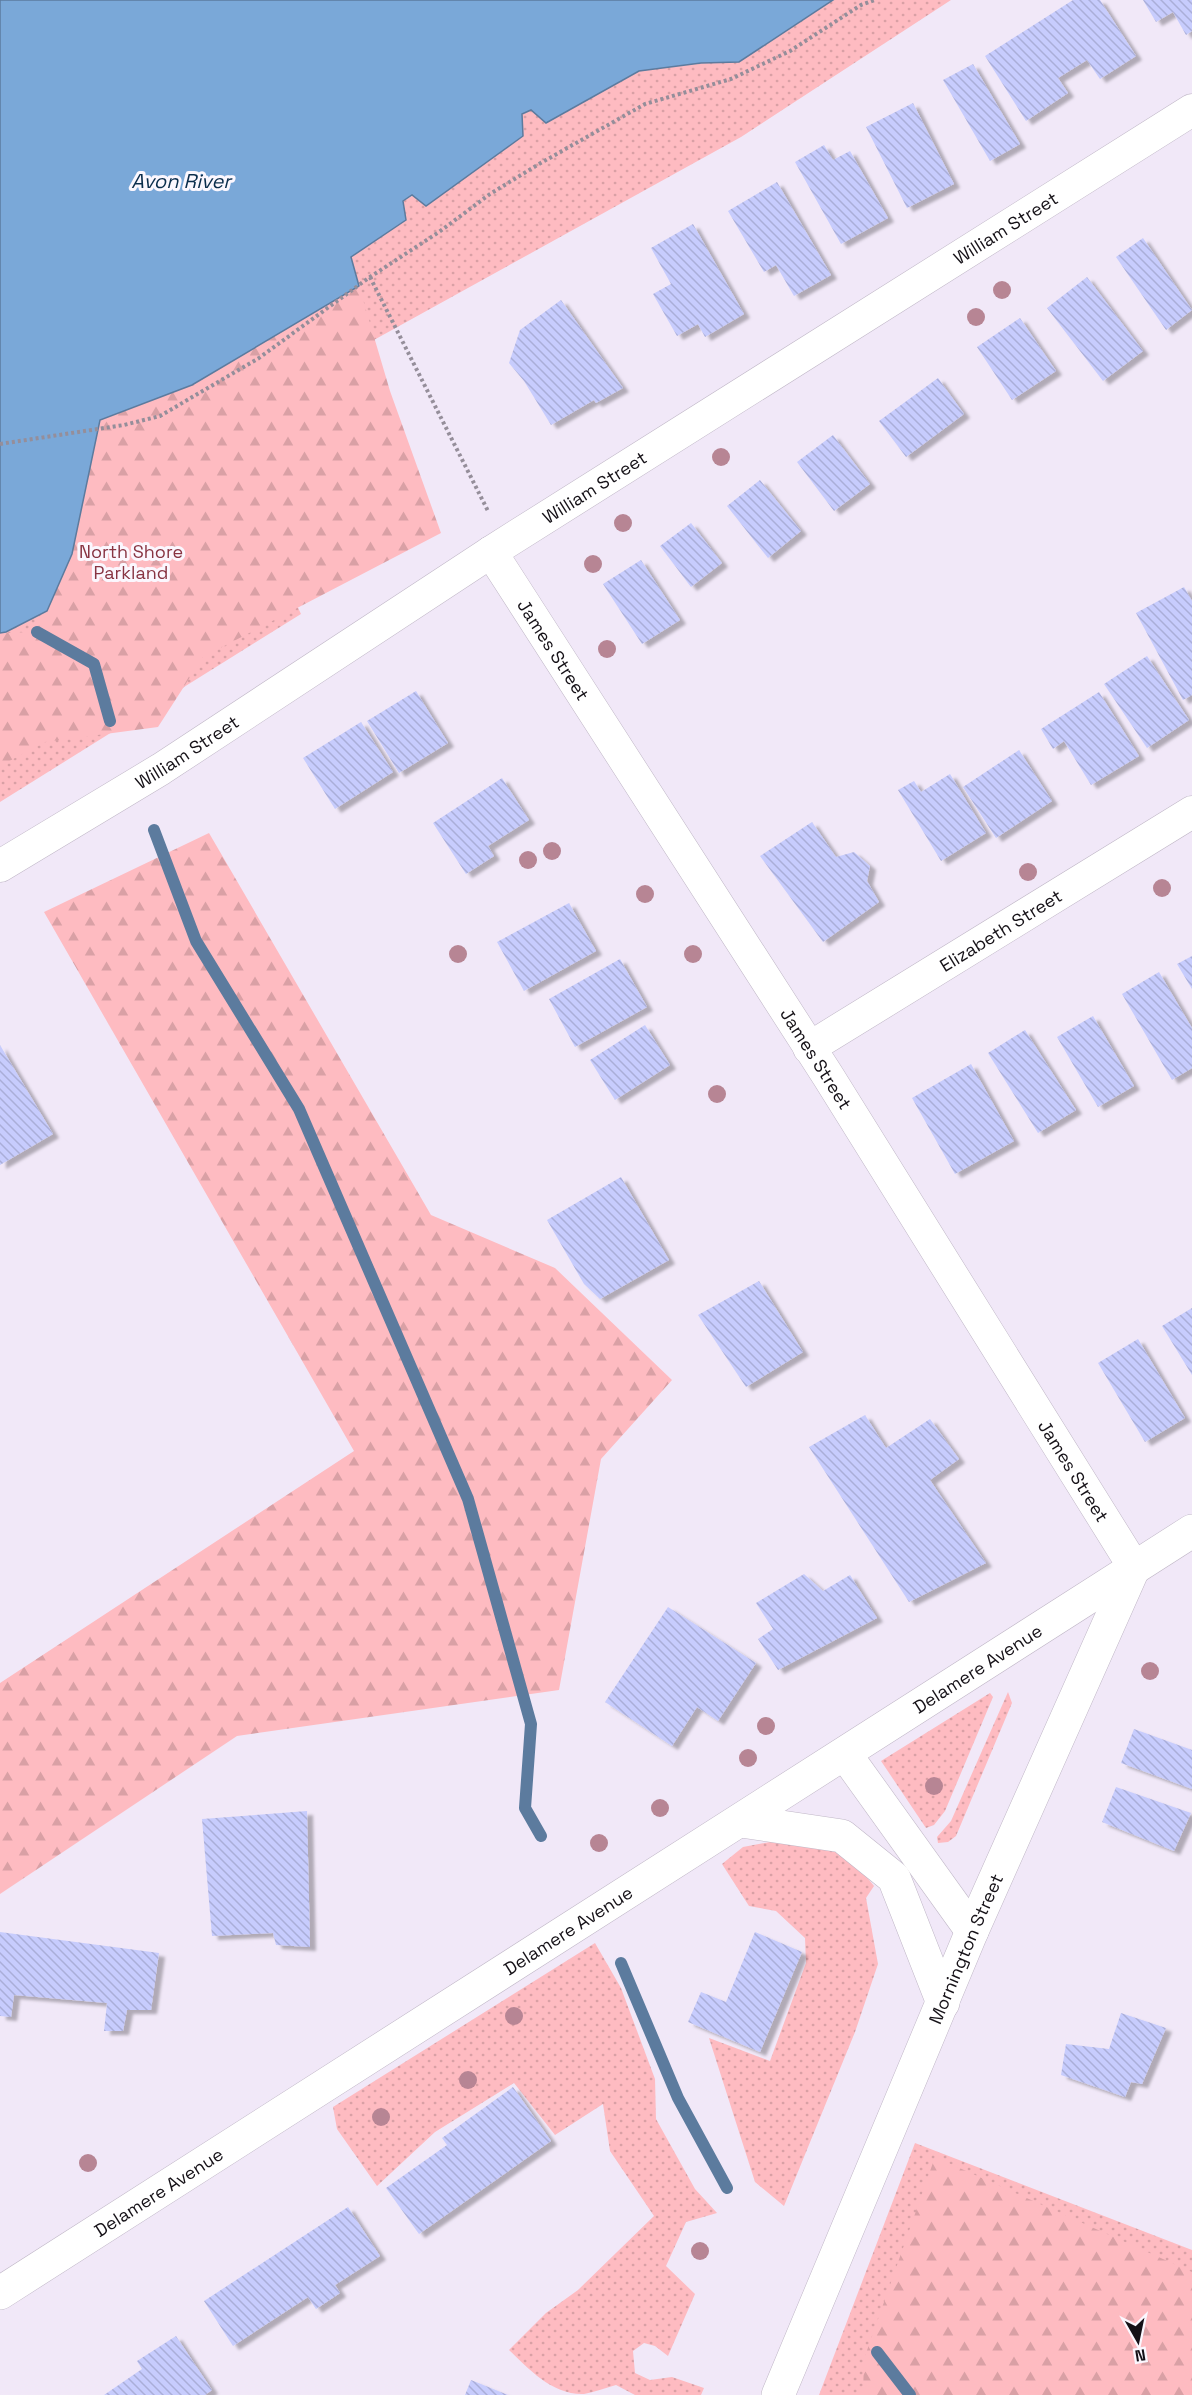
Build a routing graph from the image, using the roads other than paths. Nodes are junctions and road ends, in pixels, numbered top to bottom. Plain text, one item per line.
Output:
1 (1192, 110) edge
2 (491, 552) junction
3 (1192, 812) edge
4 (0, 866) edge
5 (809, 1048) junction
6 (1192, 1531) edge
7 (1134, 1567) junction
8 (845, 1754) junction
9 (741, 1821) junction
10 (972, 1931) junction
11 (943, 2003) junction
12 (0, 2293) edge
13 (778, 2395) edge

1 - 2 street, William Street
2 - 4 street, William Street
2 - 5 street, James Street
3 - 5 street, Elizabeth Street
5 - 7 street, James Street
6 - 7 street
7 - 8 street, Delamere Avenue
7 - 10 street, Mornington Street
8 - 9 street, Delamere Avenue
8 - 10 street
9 - 11 street
9 - 12 street, Delamere Avenue
10 - 11 street, Mornington Street
11 - 13 street, Mornington Street

